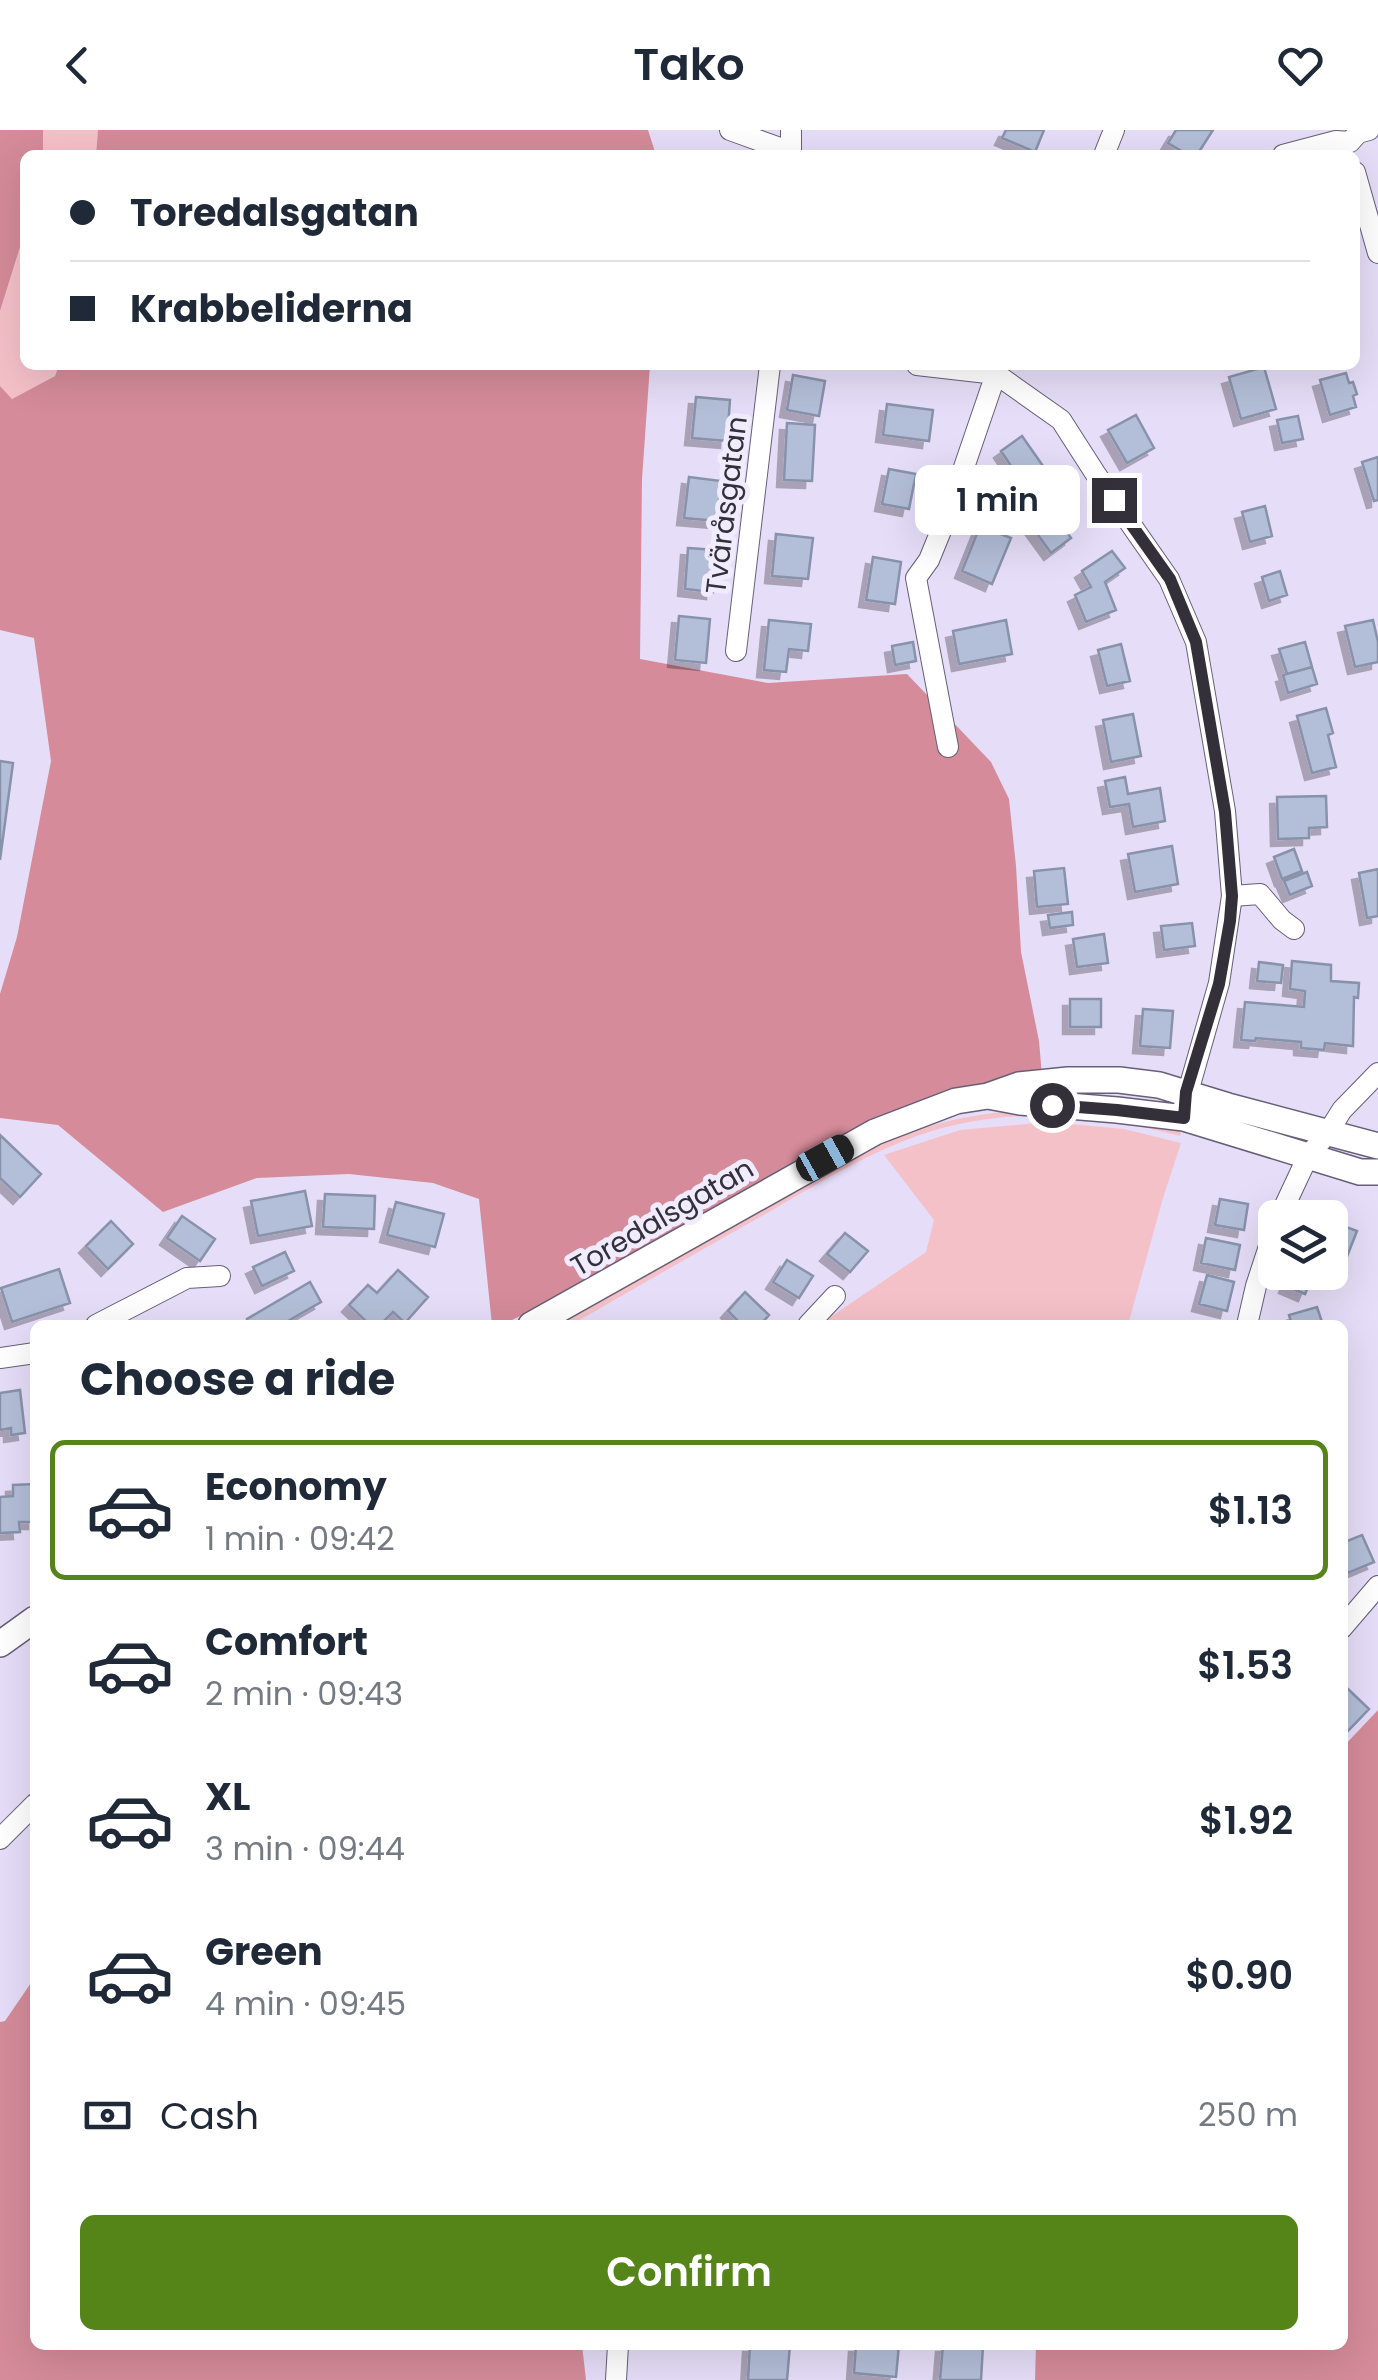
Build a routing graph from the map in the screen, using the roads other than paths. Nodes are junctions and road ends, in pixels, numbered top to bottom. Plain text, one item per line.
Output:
1 (730, 130) edge
2 (1370, 130) edge
3 (1350, 148) edge
4 (780, 150) edge
5 (1302, 150) edge
6 (1360, 190) edge
7 (1378, 253) edge
8 (769, 370) edge
9 (998, 370) edge
10 (736, 651) dead end
11 (948, 748) dead end
12 (1232, 896) junction
13 (1294, 929) dead end
14 (1378, 1073) edge
15 (1185, 1106) junction
16 (1327, 1134) junction
17 (1378, 1146) edge
18 (1308, 1156) junction
19 (1378, 1172) edge
20 (1287, 1200) edge
21 (220, 1276) dead end
22 (1258, 1280) edge
23 (835, 1296) dead end
24 (106, 1320) edge
25 (541, 1320) edge
26 (813, 1320) edge
27 (1249, 1320) edge
28 (30, 1354) edge
29 (0, 1358) edge
30 (1378, 1586) edge
31 (1348, 1621) edge
32 (30, 1623) edge
33 (0, 1644) edge
34 (30, 1809) edge
35 (0, 1839) edge
36 (618, 2350) edge
37 (616, 2380) edge

1 - 4 street
2 - 3 street
3 - 5 street
6 - 7 street
8 - 10 street, Tväråsgatan
9 - 11 street
9 - 12 street
12 - 13 street
12 - 15 street
14 - 16 street
15 - 16 street, Toredalsgatan
15 - 18 street, Toredalsgatan
15 - 25 street, Toredalsgatan
16 - 17 street, Toredalsgatan
16 - 18 street
18 - 19 street, Toredalsgatan
18 - 20 street
21 - 24 street
22 - 27 street
23 - 26 street
28 - 29 street
30 - 31 street
32 - 33 street
34 - 35 street
36 - 37 street

